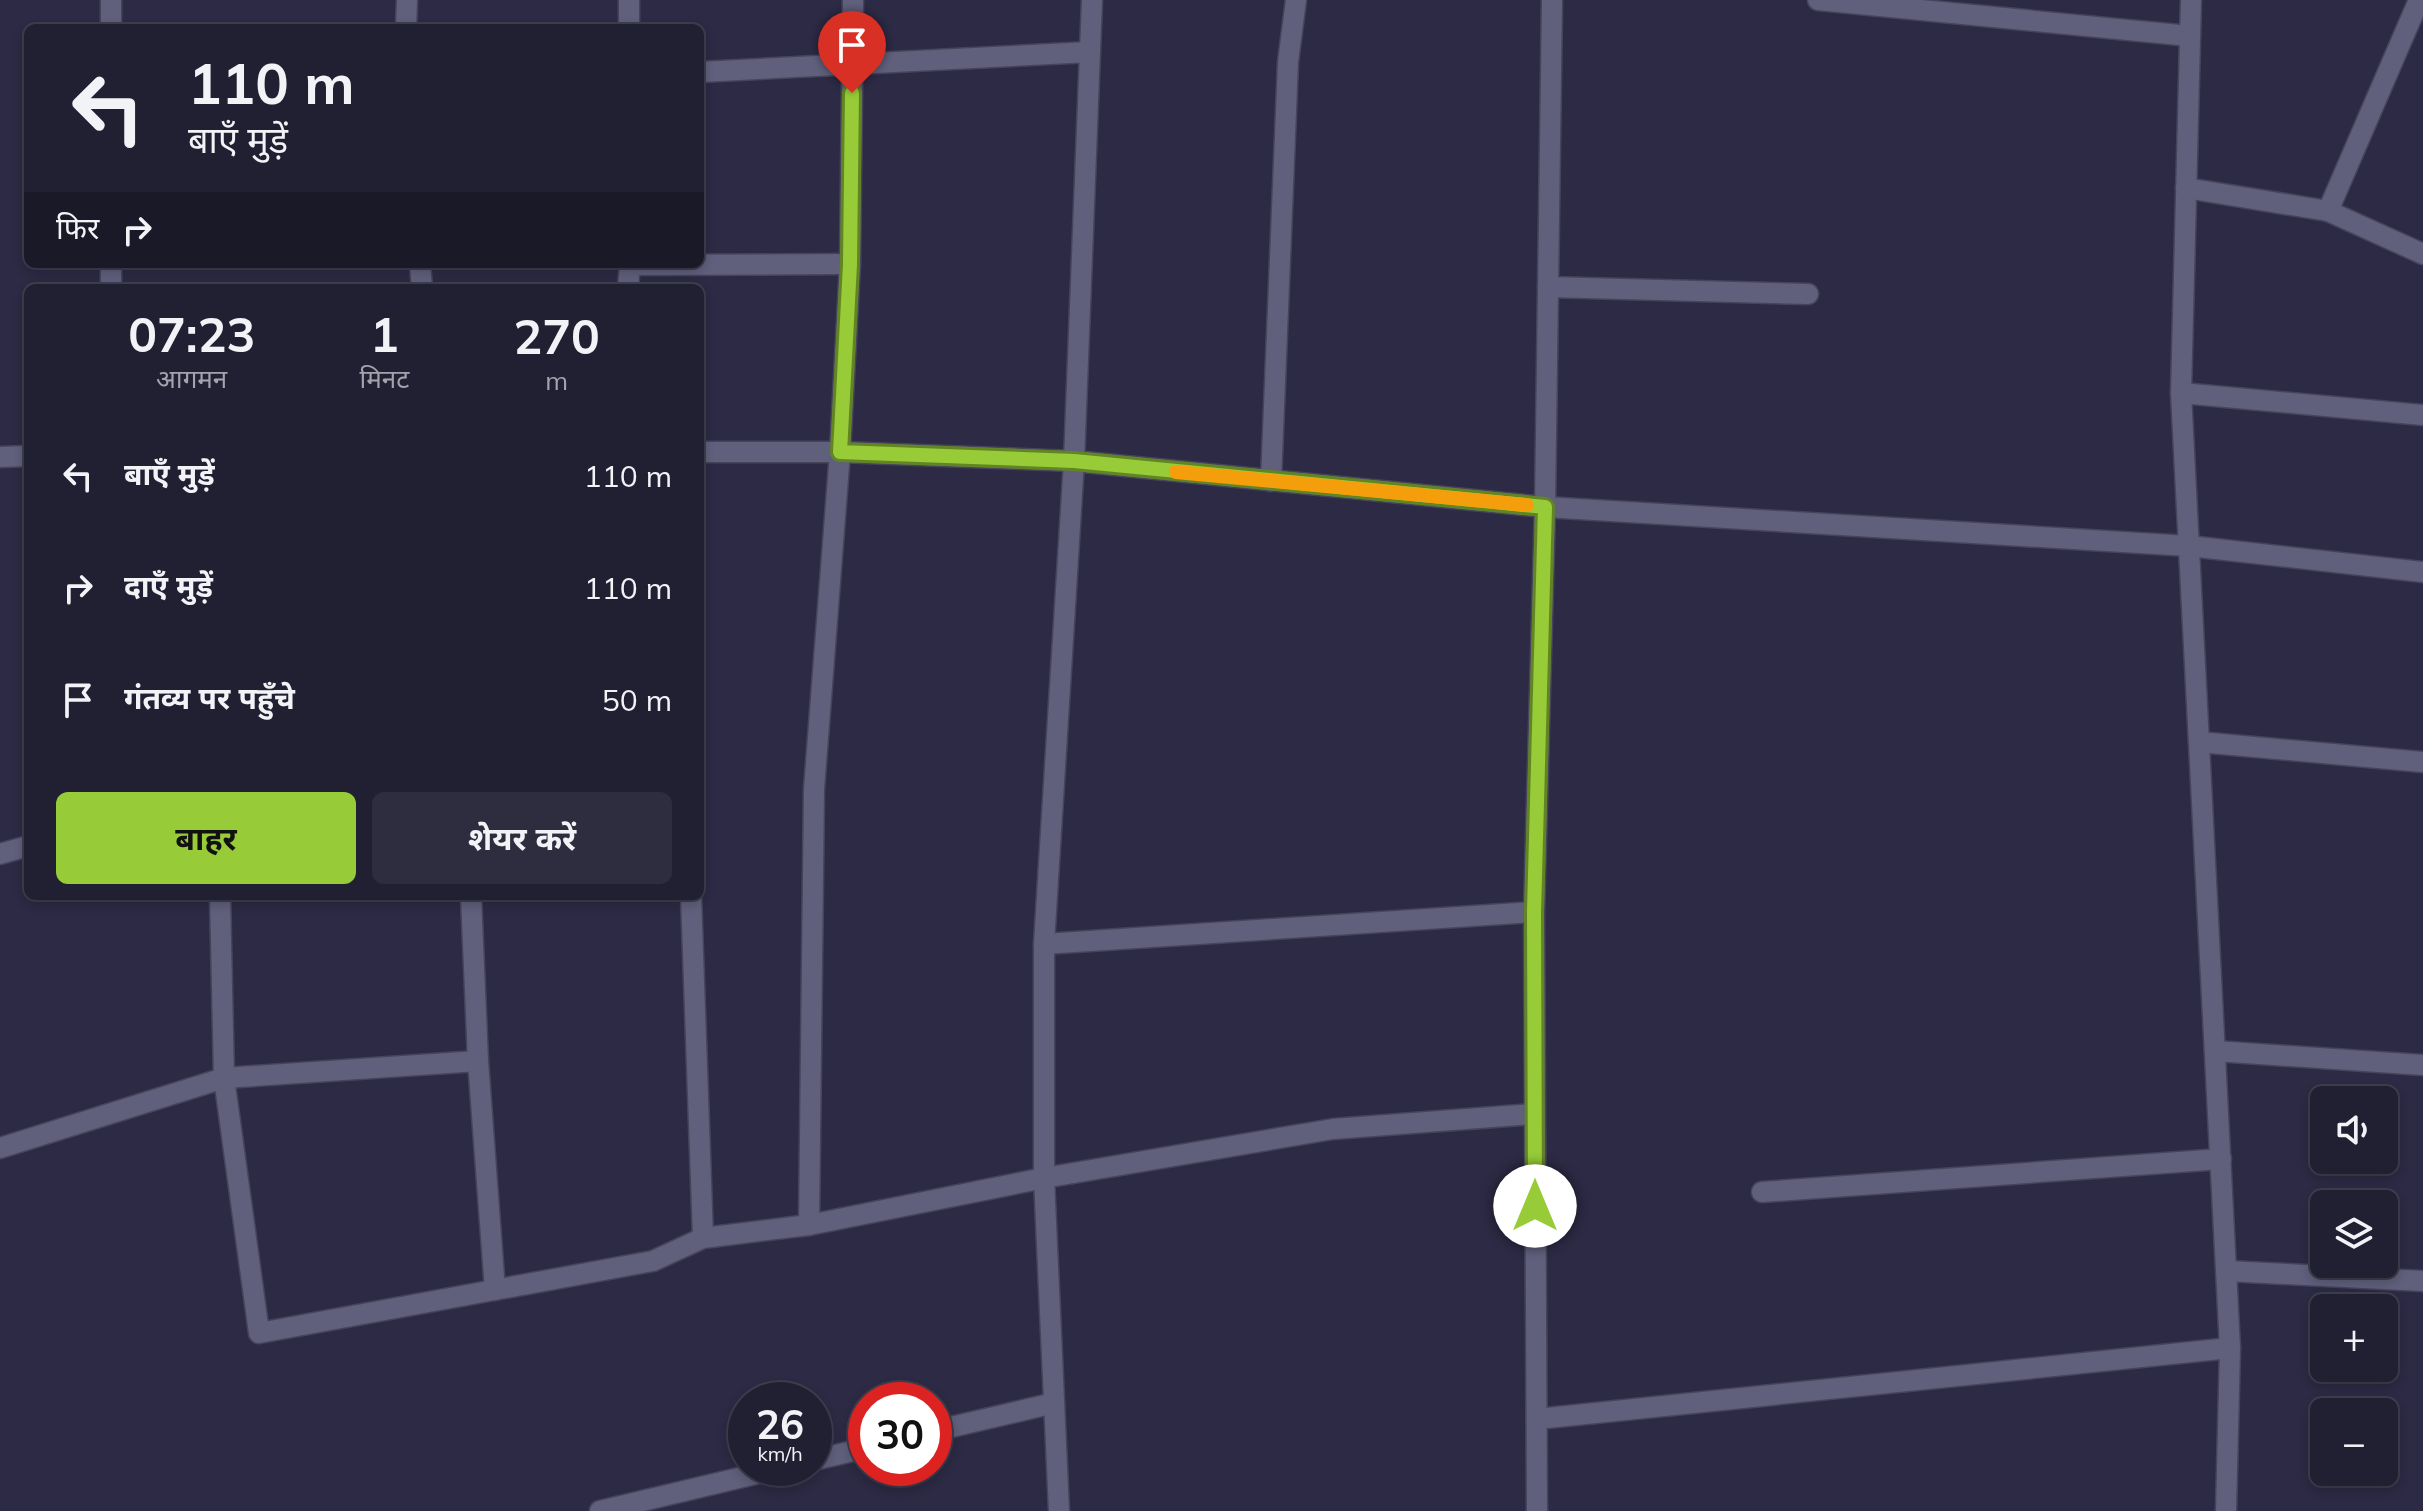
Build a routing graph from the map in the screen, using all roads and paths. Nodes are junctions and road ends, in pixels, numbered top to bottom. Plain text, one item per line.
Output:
1 (111, 0) edge
2 (407, 0) edge
3 (629, 0) edge
4 (853, 0) edge
5 (1092, 0) edge
6 (1296, 0) edge
7 (1552, 0) edge
8 (1818, 0) edge
9 (2191, 0) edge
10 (2419, 0) edge
11 (111, 24) edge
12 (406, 24) edge
13 (629, 24) edge
14 (2190, 36) junction
15 (1090, 52) junction
16 (852, 65) junction
17 (704, 72) edge
18 (2186, 188) junction
19 (2328, 211) junction
20 (2423, 254) edge
21 (850, 264) junction
22 (704, 265) edge
23 (1548, 287) junction
24 (1808, 294) dead end
25 (2181, 393) junction
26 (2423, 415) edge
27 (704, 452) edge
28 (840, 452) junction
29 (24, 456) edge
30 (0, 457) edge
31 (1074, 461) junction
32 (1271, 481) junction
33 (1545, 507) junction
34 (2189, 546) junction
35 (2423, 572) edge
36 (2199, 742) junction
37 (2423, 762) edge
38 (24, 847) edge
39 (0, 854) edge
40 (220, 900) edge
41 (471, 900) edge
42 (691, 900) edge
43 (1534, 912) junction
44 (1044, 944) junction
45 (2215, 1051) junction
46 (478, 1061) junction
47 (2423, 1065) edge
48 (224, 1078) junction
49 (1534, 1114) junction
50 (0, 1148) edge
51 (2221, 1159) junction
52 (1044, 1178) junction
53 (1762, 1192) dead end
54 (809, 1225) junction
55 (703, 1238) junction
56 (2227, 1271) junction
57 (2423, 1281) edge
58 (495, 1290) junction
59 (2230, 1348) junction
60 (1054, 1403) junction
61 (1537, 1419) junction
62 (952, 1427) edge
63 (728, 1481) edge
64 (600, 1511) edge
65 (1059, 1511) edge
66 (1537, 1511) edge
67 (2226, 1511) edge

1 - 11 street
2 - 12 street
3 - 13 street
4 - 16 street
5 - 15 street
6 - 32 street
7 - 23 street
8 - 14 street
9 - 14 street
10 - 19 street
14 - 18 street
15 - 16 street
15 - 31 street
16 - 17 street
16 - 21 street
18 - 19 street
18 - 25 street
19 - 20 street
21 - 22 street
21 - 28 street
23 - 24 street
23 - 33 street
25 - 26 street
25 - 34 street
27 - 28 street
28 - 31 street
28 - 54 street
29 - 30 street
31 - 32 street
31 - 44 street
32 - 33 street
33 - 34 street
33 - 43 street
34 - 35 street
34 - 36 street
36 - 37 street
36 - 45 street
38 - 39 street
40 - 48 street
41 - 46 street
42 - 55 street
43 - 44 street
43 - 49 street
44 - 52 street
45 - 47 street
45 - 51 street
46 - 48 street
46 - 58 street
48 - 50 street
48 - 58 street
49 - 52 street
49 - 61 street
51 - 53 street
51 - 56 street
52 - 54 street
52 - 60 street
54 - 55 street
55 - 58 street
56 - 57 street
56 - 59 street
59 - 61 street
59 - 67 street
60 - 62 street
60 - 65 street
61 - 66 street
63 - 64 street

